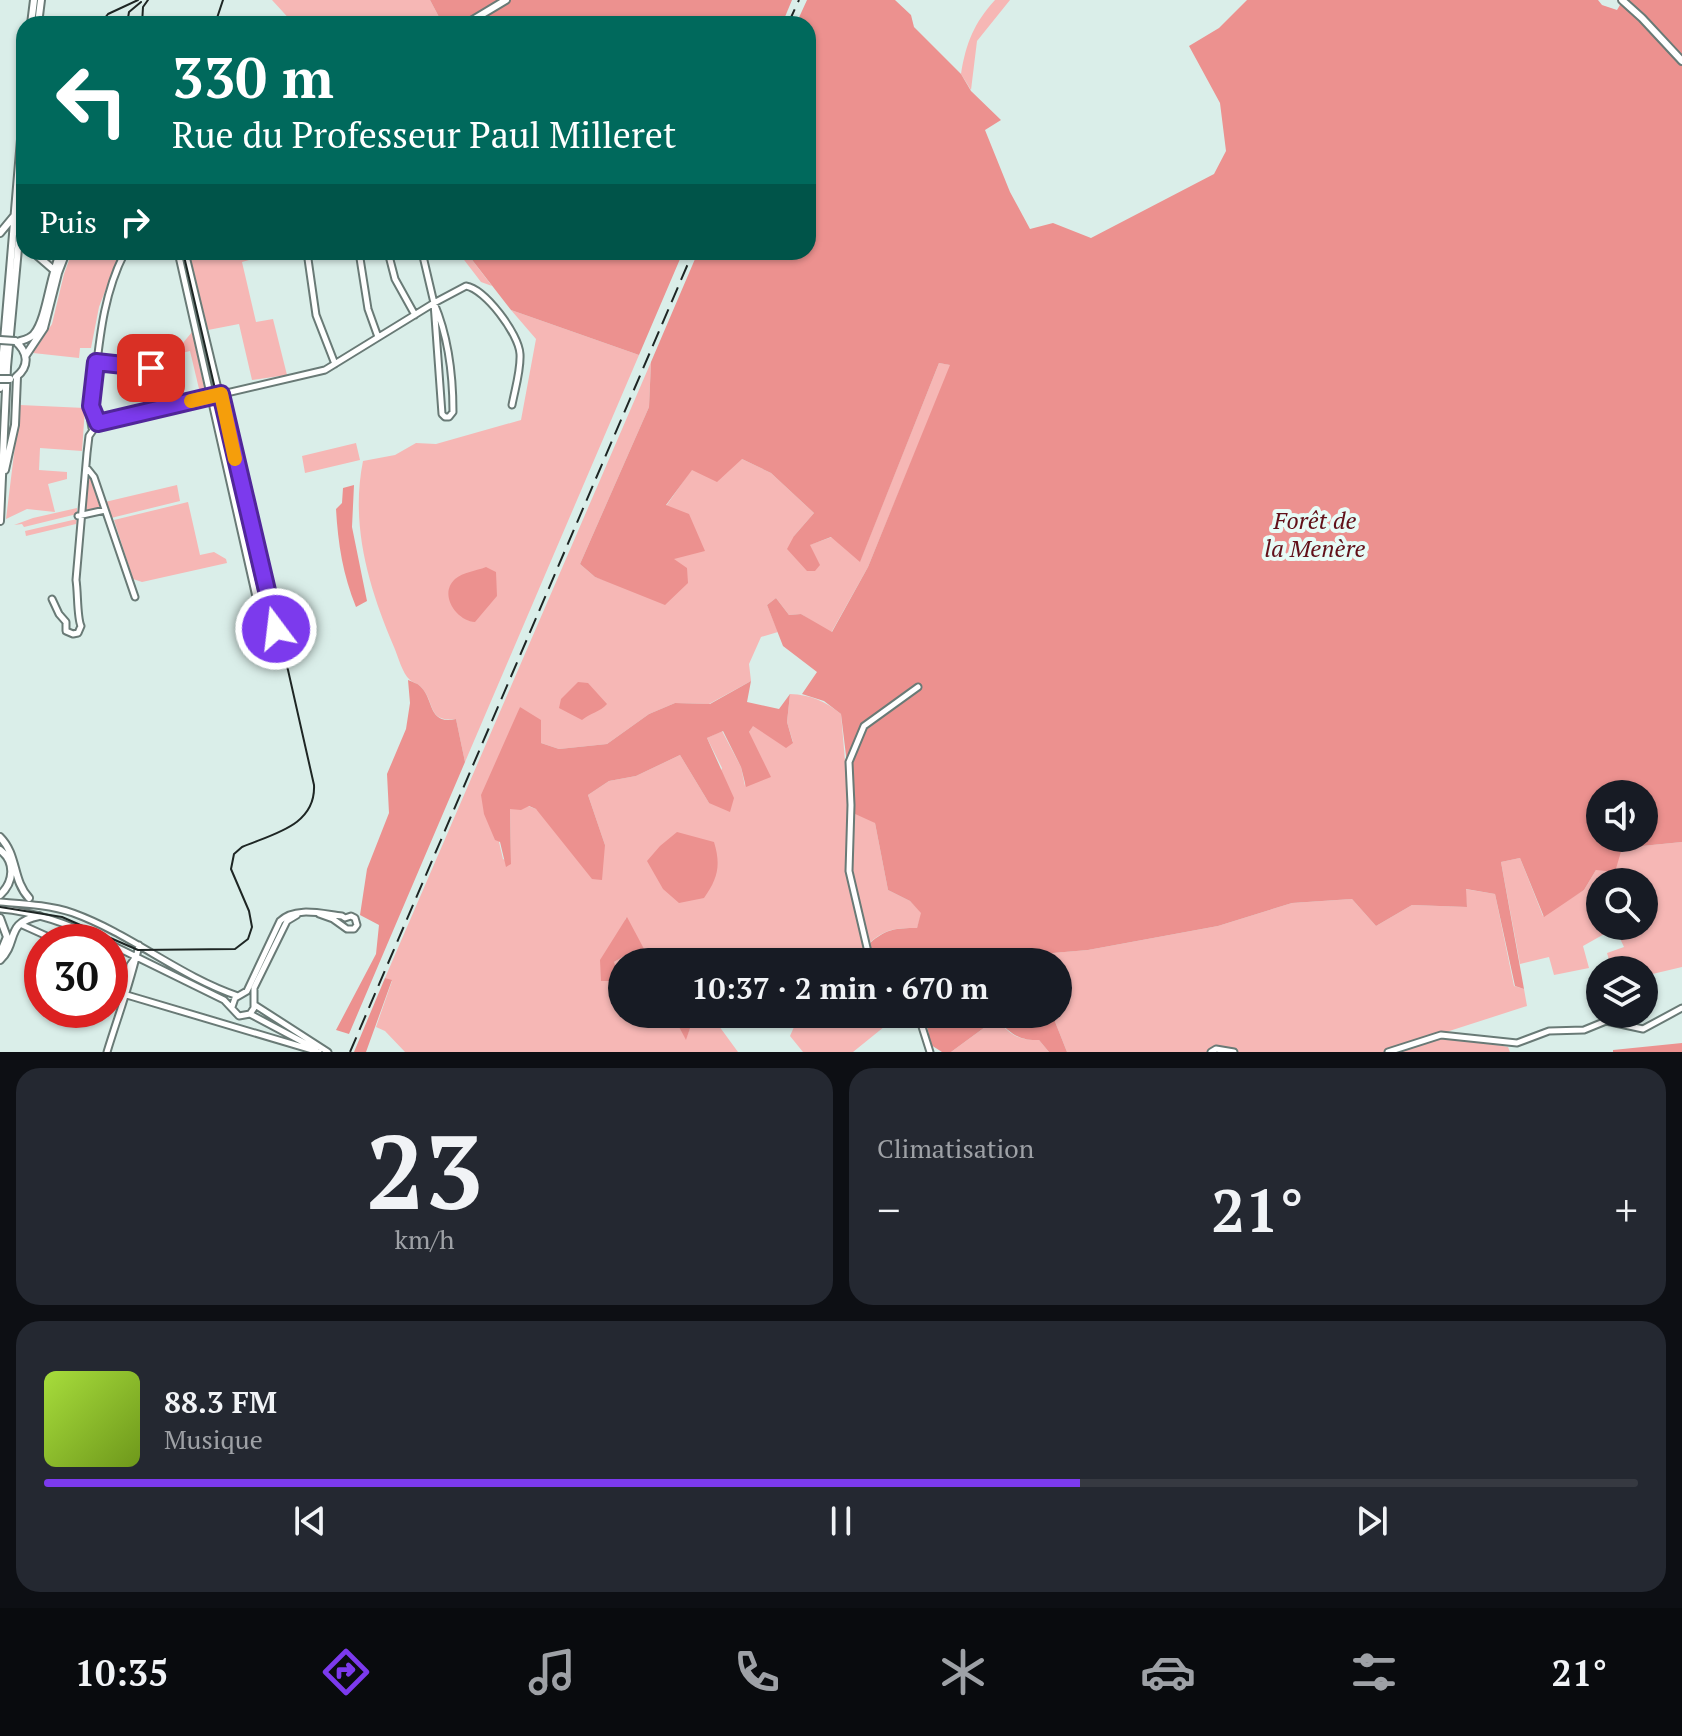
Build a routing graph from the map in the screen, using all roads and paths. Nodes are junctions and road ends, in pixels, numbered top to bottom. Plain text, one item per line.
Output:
1 (506, 0) edge
2 (1622, 0) edge
3 (1630, 0) edge
4 (479, 16) edge
5 (1642, 18) junction
6 (1682, 61) edge
7 (16, 203) edge
8 (15, 215) junction
9 (0, 233) edge
10 (17, 260) edge
11 (60, 260) edge
12 (122, 260) edge
13 (180, 260) edge
14 (187, 260) edge
15 (308, 260) edge
16 (360, 260) edge
17 (390, 260) edge
18 (424, 260) edge
19 (42, 261) edge
20 (56, 271) junction
21 (434, 303) junction
22 (415, 315) junction
23 (378, 337) junction
24 (0, 340) edge
25 (16, 342) junction
26 (26, 355) junction
27 (96, 362) junction
28 (335, 364) junction
29 (167, 370) dead end
30 (14, 378) junction
31 (0, 379) edge
32 (0, 388) edge
33 (221, 394) junction
34 (209, 396) junction
35 (512, 405) dead end
36 (95, 425) junction
37 (86, 467) junction
38 (2, 481) edge
39 (105, 510) junction
40 (79, 516) junction
41 (0, 521) edge
42 (135, 597) dead end
43 (52, 599) dead end
44 (77, 619) junction
45 (66, 622) junction
46 (918, 687) dead end
47 (0, 837) edge
48 (0, 850) edge
49 (0, 895) edge
50 (29, 898) joint
51 (0, 902) edge
52 (53, 908) junction
53 (0, 909) edge
54 (306, 913) junction
55 (39, 916) junction
56 (0, 918) edge
57 (344, 921) dead end
58 (19, 924) junction
59 (59, 924) edge
60 (24, 926) edge
61 (273, 936) junction
62 (276, 943) junction
63 (139, 945) junction
64 (867, 948) edge
65 (128, 953) edge
66 (0, 954) edge
67 (136, 957) junction
68 (0, 960) edge
69 (128, 977) edge
70 (128, 988) edge
71 (128, 994) edge
72 (240, 995) junction
73 (253, 1002) junction
74 (232, 1007) junction
75 (1682, 1008) edge
76 (250, 1014) junction
77 (236, 1015) junction
78 (224, 1024) junction
79 (114, 1028) edge
80 (922, 1028) edge
81 (107, 1052) edge
82 (320, 1052) edge
83 (328, 1052) edge
84 (930, 1052) edge
85 (1211, 1052) edge
86 (1234, 1052) edge
87 (1388, 1052) edge

1 - 4 main road
2 - 5 main road
3 - 5 main road
5 - 6 main road
7 - 8 main road
8 - 9 main road
8 - 32 main road
10 - 38 main road
11 - 20 main road
12 - 27 street
13 - 34 street
14 - 33 street
15 - 28 street
16 - 23 street
17 - 22 street
18 - 21 street
19 - 20 main road
20 - 25 main road
20 - 26 main road
21 - 21 street
21 - 22 street
21 - 35 street
22 - 23 street
23 - 28 street
24 - 25 main road, bridge
25 - 26 main road
26 - 30 main road
27 - 29 street
27 - 36 street
28 - 33 street
30 - 31 main road, bridge
30 - 38 main road
33 - 34 street
33 - 34 street
34 - 36 street
36 - 37 street
37 - 39 street
37 - 40 street
38 - 41 main road
39 - 40 street
39 - 42 street
40 - 44 street
43 - 45 street
44 - 45 street
44 - 45 street
46 - 64 street
47 - 50 main road
48 - 49 main road
50 - 52 street
51 - 52 street
52 - 63 street
53 - 55 street
54 - 57 street
54 - 61 street
54 - 62 street
55 - 58 main road
55 - 59 street
56 - 66 main road
58 - 60 street
58 - 68 main road
61 - 62 street
61 - 72 street
62 - 73 street
63 - 67 street
63 - 72 street
65 - 67 street
67 - 69 street
67 - 70 street
67 - 74 street
71 - 78 street
72 - 73 street
72 - 74 street
73 - 76 street
73 - 83 street
74 - 77 street
75 - 87 street
76 - 77 street
76 - 82 street
77 - 78 street
78 - 82 street
79 - 81 street
80 - 84 street
85 - 86 street

